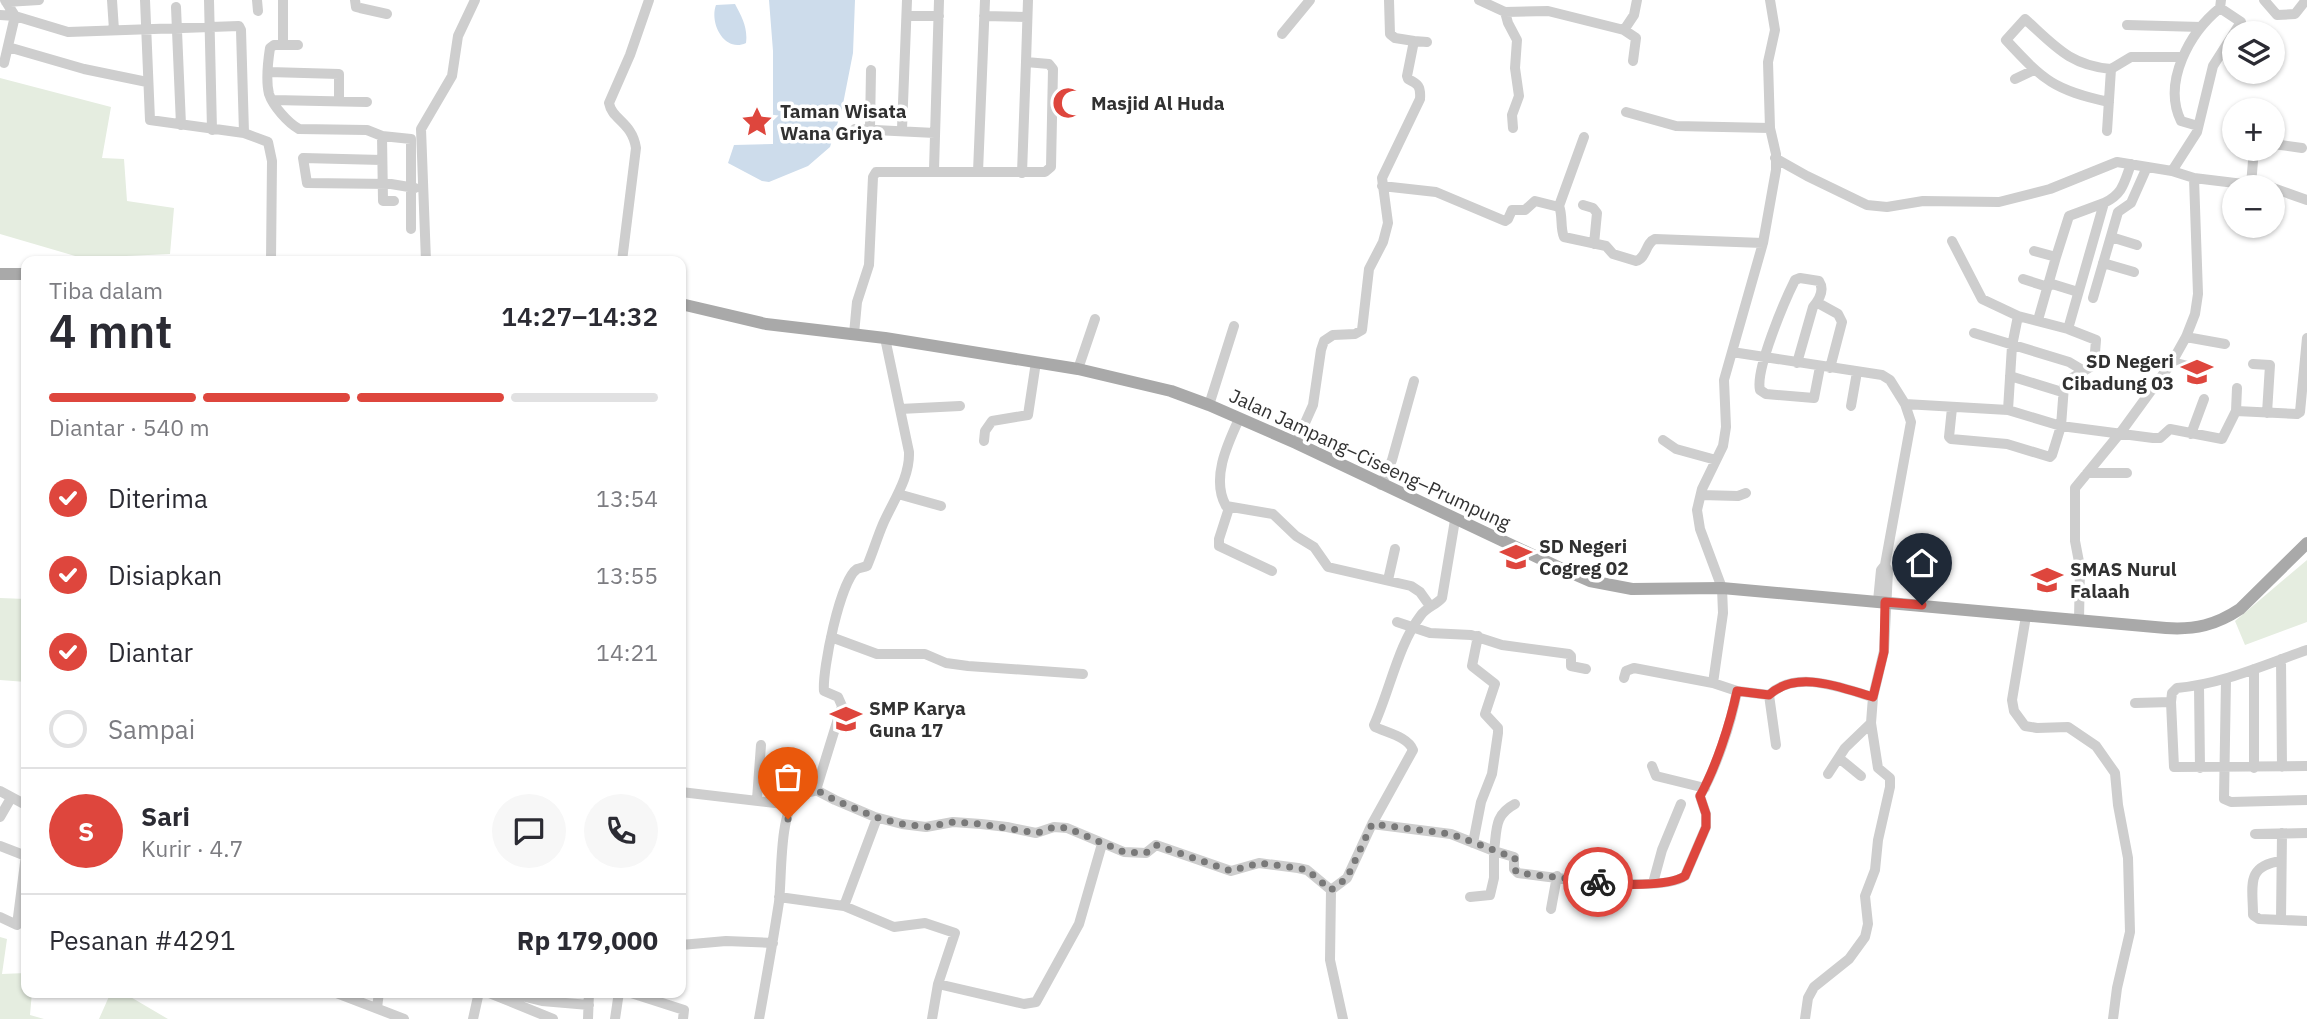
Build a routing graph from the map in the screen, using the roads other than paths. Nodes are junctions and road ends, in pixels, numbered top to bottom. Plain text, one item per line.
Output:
1 (39, 0) edge
2 (112, 0) edge
3 (145, 0) edge
4 (209, 0) edge
5 (283, 0) edge
6 (355, 0) edge
7 (475, 0) edge
8 (649, 0) edge
9 (907, 0) edge
10 (939, 0) edge
11 (985, 0) edge
12 (1028, 0) edge
13 (1310, 0) edge
14 (1389, 0) edge
15 (1479, 0) edge
16 (1637, 0) edge
17 (1770, 0) edge
18 (2264, 0) edge
19 (2306, 0) edge
20 (6, 1) edge
21 (2221, 4) edge
22 (176, 7) dead end
23 (1505, 12) junction
24 (387, 14) dead end
25 (0, 15) edge
26 (15, 16) junction
27 (907, 16) junction
28 (939, 16) junction
29 (984, 16) junction
30 (1027, 17) junction
31 (208, 25) junction
32 (2127, 25) dead end
33 (177, 27) junction
34 (2201, 27) junction
35 (146, 28) junction
36 (114, 30) junction
37 (1624, 30) junction
38 (1282, 34) dead end
39 (1414, 41) junction
40 (1427, 42) dead end
41 (283, 45) junction
42 (298, 45) dead end
43 (5, 47) edge
44 (2183, 57) junction
45 (1633, 61) dead end
46 (1026, 62) junction
47 (4, 63) dead end
48 (2111, 69) junction
49 (871, 70) dead end
50 (2034, 70) junction
51 (269, 72) junction
52 (2015, 79) dead end
53 (148, 82) junction
54 (273, 100) junction
55 (339, 101) junction
56 (367, 102) dead end
57 (2109, 102) junction
58 (1626, 112) dead end
59 (181, 125) junction
60 (2199, 126) junction
61 (870, 128) junction
62 (1513, 128) dead end
63 (1770, 128) junction
64 (855, 129) dead end
65 (212, 130) junction
66 (902, 130) junction
67 (2106, 131) dead end
68 (244, 133) junction
69 (935, 133) junction
70 (382, 136) junction
71 (1584, 137) dead end
72 (2285, 146) edge
73 (2302, 148) dead end
74 (1775, 159) junction
75 (382, 160) junction
76 (2131, 164) junction
77 (2147, 167) junction
78 (934, 170) junction
79 (2172, 171) junction
80 (978, 172) junction
81 (1022, 173) junction
82 (2194, 178) junction
83 (2222, 181) edge
84 (382, 184) junction
85 (1381, 186) junction
86 (417, 189) junction
87 (2285, 192) edge
88 (2307, 200) edge
89 (394, 201) dead end
90 (2104, 203) junction
91 (1583, 205) dead end
92 (1559, 207) junction
93 (411, 229) dead end
94 (2111, 237) junction
95 (1952, 241) dead end
96 (1763, 243) junction
97 (1594, 244) junction
98 (2137, 245) dead end
99 (2034, 251) dead end
100 (271, 256) edge
101 (425, 256) edge
102 (623, 256) edge
103 (2056, 257) junction
104 (2103, 263) junction
105 (2134, 272) dead end
106 (0, 274) edge
107 (21, 274) edge
108 (2023, 279) dead end
109 (2049, 285) junction
110 (2078, 292) junction
111 (2093, 298) dead end
112 (1818, 303) junction
113 (686, 305) edge
114 (2018, 316) junction
115 (1095, 320) dead end
116 (2038, 320) junction
117 (1234, 326) dead end
118 (2068, 329) junction
119 (1974, 333) dead end
120 (854, 334) junction
121 (2186, 337) junction
122 (885, 338) junction
123 (2307, 338) edge
124 (2225, 344) dead end
125 (2012, 346) junction
126 (1732, 352) junction
127 (1766, 356) junction
128 (1035, 362) junction
129 (2172, 362) junction
130 (1797, 363) junction
131 (2253, 364) dead end
132 (1825, 367) junction
133 (2192, 367) dead end
134 (1078, 369) junction
135 (2084, 370) junction
136 (1857, 372) junction
137 (2010, 376) junction
138 (1413, 381) dead end
139 (2237, 388) dead end
140 (2062, 393) junction
141 (2204, 399) dead end
142 (1905, 404) junction
143 (1209, 405) junction
144 (1851, 405) dead end
145 (960, 406) dead end
146 (1952, 408) junction
147 (900, 409) junction
148 (2008, 410) junction
149 (2236, 411) junction
150 (2267, 413) junction
151 (1239, 419) junction
152 (2061, 426) junction
153 (2121, 432) junction
154 (2191, 434) junction
155 (1663, 440) dead end
156 (984, 441) dead end
157 (1296, 443) junction
158 (1716, 460) junction
159 (2087, 473) junction
160 (2127, 473) dead end
161 (1381, 485) junction
162 (1746, 493) dead end
163 (898, 494) junction
164 (1701, 495) junction
165 (942, 506) dead end
166 (1229, 508) junction
167 (1455, 520) junction
168 (2307, 543) edge
169 (1395, 549) dead end
170 (1272, 571) dead end
171 (1388, 580) junction
172 (1722, 588) junction
173 (1882, 601) junction
174 (1430, 606) junction
175 (2026, 615) junction
176 (2079, 620) junction
177 (1397, 622) dead end
178 (1412, 629) junction
179 (1478, 636) junction
180 (831, 637) junction
181 (2307, 650) edge
182 (2281, 659) junction
183 (1586, 668) dead end
184 (2254, 669) junction
185 (1083, 674) dead end
186 (1624, 678) dead end
187 (2226, 679) junction
188 (1713, 683) junction
189 (2199, 686) junction
190 (1737, 691) junction
191 (1769, 695) junction
192 (1873, 697) junction
193 (2171, 702) junction
194 (2135, 703) dead end
195 (1871, 723) junction
196 (761, 745) dead end
197 (1776, 745) dead end
198 (1839, 758) junction
199 (1652, 766) dead end
200 (2227, 766) junction
201 (2307, 766) edge
202 (2282, 767) junction
203 (2200, 768) junction
204 (2254, 768) junction
205 (1828, 774) dead end
206 (1861, 776) dead end
207 (1705, 788) junction
208 (816, 790) junction
209 (0, 791) edge
210 (686, 792) edge
211 (11, 798) junction
212 (757, 799) junction
213 (2307, 800) edge
214 (21, 803) edge
215 (1515, 804) dead end
216 (1681, 804) dead end
217 (792, 805) junction
218 (0, 817) edge
219 (877, 818) junction
220 (1372, 824) junction
221 (2282, 833) junction
222 (2307, 833) edge
223 (2255, 834) dead end
224 (1474, 843) junction
225 (1102, 844) junction
226 (0, 846) edge
227 (1494, 851) junction
228 (21, 853) edge
229 (2281, 862) junction
230 (1557, 876) junction
231 (1653, 883) junction
232 (1331, 890) junction
233 (779, 897) junction
234 (1469, 897) dead end
235 (21, 905) edge
236 (844, 906) junction
237 (1551, 909) dead end
238 (0, 917) edge
239 (2281, 920) junction
240 (2307, 920) edge
241 (773, 943) junction
242 (686, 945) edge
243 (938, 984) junction
244 (349, 998) edge
245 (378, 998) edge
246 (478, 998) edge
247 (501, 998) edge
248 (530, 998) edge
249 (589, 998) edge
250 (617, 998) edge
251 (647, 998) edge
252 (589, 1005) junction
253 (377, 1009) junction
254 (404, 1019) edge
255 (473, 1019) edge
256 (553, 1019) edge
257 (587, 1019) edge
258 (615, 1019) edge
259 (683, 1019) edge
260 (759, 1019) edge
261 (932, 1019) edge
262 (1342, 1019) edge
263 (1805, 1019) edge
264 (2113, 1019) edge

1 - 20 street
2 - 36 street
3 - 35 street
4 - 31 street
5 - 41 street
6 - 24 street
7 - 86 street
8 - 102 street
9 - 27 street
10 - 28 street
11 - 29 street
12 - 30 street
13 - 38 street
14 - 39 street
15 - 23 street
16 - 37 street
17 - 63 street
18 - 19 street
20 - 26 street
21 - 34 street
21 - 60 street
22 - 33 street
23 - 37 street
23 - 62 street
25 - 26 street
26 - 36 street
26 - 43 street
27 - 28 street
27 - 66 street
28 - 69 street
29 - 30 street
29 - 80 street
30 - 46 street
31 - 33 street
31 - 65 street
31 - 68 street
32 - 34 street
33 - 35 street
33 - 59 street
34 - 44 street
35 - 36 street
35 - 53 street
37 - 45 street
39 - 40 street
39 - 85 street
41 - 42 street
41 - 51 street
43 - 47 street
43 - 53 street
44 - 48 street
44 - 60 street
46 - 81 street
46 - 81 street
48 - 50 street
48 - 57 street
49 - 61 street
50 - 52 street
50 - 57 street
51 - 54 street
51 - 55 street
53 - 59 street
54 - 55 street
54 - 70 street
55 - 56 street
57 - 67 street
58 - 63 street
59 - 65 street
60 - 79 street
61 - 64 street
61 - 66 street
63 - 74 street
65 - 68 street
66 - 69 street
68 - 100 street
69 - 78 street
70 - 75 street
70 - 86 street
71 - 92 street
72 - 73 street
74 - 76 street
74 - 96 street
75 - 84 street
75 - 84 street
76 - 77 street
76 - 90 street
77 - 79 street
77 - 94 street
78 - 80 street
78 - 120 street
79 - 82 street
80 - 81 street
82 - 83 street
82 - 121 street
84 - 86 street
84 - 89 street
85 - 92 street
85 - 157 street
86 - 93 street
86 - 101 street
87 - 88 street
90 - 103 street
90 - 110 street
91 - 97 street
92 - 97 street
94 - 98 street
94 - 104 street
95 - 114 street
96 - 97 street
96 - 126 street
99 - 103 street
103 - 109 street
104 - 105 street
104 - 111 street
106 - 107 main road
108 - 109 street
109 - 110 street
109 - 116 street
110 - 118 street
112 - 127 street
112 - 130 street
112 - 132 street
113 - 120 main road, Jalan Jampang–Ciseeng–Prumpung
114 - 116 street
114 - 125 street
115 - 134 street
116 - 118 street
117 - 143 street
118 - 135 street
119 - 125 street
120 - 122 main road, Jalan Jampang–Ciseeng–Prumpung
121 - 124 street
121 - 129 street
122 - 128 main road, Jalan Jampang–Ciseeng–Prumpung
122 - 147 street
123 - 150 street
125 - 135 street
125 - 137 street
126 - 127 street
126 - 158 street
127 - 130 street
127 - 132 street
128 - 134 main road, Jalan Jampang–Ciseeng–Prumpung
128 - 156 street
129 - 133 street
129 - 153 street
130 - 132 street
131 - 150 street
132 - 136 street
134 - 143 main road, Jalan Jampang–Ciseeng–Prumpung
135 - 140 street
136 - 142 street
136 - 144 street
137 - 140 street
137 - 148 street
138 - 161 street
139 - 149 street
140 - 152 street
141 - 154 street
142 - 146 street
142 - 173 street
143 - 151 main road, Jalan Jampang–Ciseeng–Prumpung
145 - 147 street
146 - 148 street
146 - 152 street
147 - 163 street
148 - 152 street
149 - 150 street
149 - 154 street
151 - 157 main road, Jalan Jampang–Ciseeng–Prumpung
151 - 166 street
152 - 153 street
153 - 154 street
153 - 159 street
155 - 158 street
157 - 161 main road, Jalan Jampang–Ciseeng–Prumpung
158 - 164 street
159 - 160 street
159 - 176 street
161 - 167 main road, Jalan Jampang–Ciseeng–Prumpung
162 - 164 street
163 - 165 street
163 - 180 street
164 - 172 street
166 - 170 street
166 - 171 street
167 - 172 main road, Jalan Jampang–Ciseeng–Prumpung
167 - 174 street
168 - 176 main road, Jalan Jampang–Ciseeng–Prumpung
169 - 171 street
171 - 174 street
172 - 173 main road, Jalan Jampang–Ciseeng–Prumpung
172 - 188 street
173 - 175 main road, Jalan Jampang–Ciseeng–Prumpung
173 - 192 street
174 - 178 street
175 - 176 main road, Jalan Jampang–Ciseeng–Prumpung
175 - 264 street
177 - 178 street
178 - 179 street
178 - 220 street
179 - 183 street
179 - 224 street
180 - 185 street
180 - 208 street
181 - 182 street
182 - 184 street
182 - 202 street
184 - 187 street
184 - 204 street
186 - 188 street
187 - 189 street
187 - 200 street
188 - 190 street
189 - 193 street
189 - 203 street
190 - 191 street
190 - 207 street
191 - 192 street
191 - 197 street
192 - 195 street
193 - 194 street
193 - 203 street
195 - 198 street
195 - 263 street
196 - 212 street
198 - 205 street
198 - 206 street
199 - 207 street
200 - 203 street
200 - 204 street
200 - 213 street
201 - 202 street
202 - 204 street
207 - 231 street
208 - 217 street
208 - 219 street
209 - 211 street
210 - 212 street
211 - 214 street
211 - 218 street
212 - 217 street
215 - 227 street
216 - 231 street
217 - 233 street
219 - 225 street
219 - 236 street
220 - 224 street
220 - 232 street
221 - 222 street
221 - 223 street
221 - 229 street
224 - 227 street
225 - 232 street
225 - 243 street
226 - 228 street
227 - 230 street
227 - 234 street
229 - 239 street
229 - 239 street
230 - 231 street
230 - 237 street
232 - 262 street
233 - 236 street
233 - 241 street
235 - 238 street
236 - 243 street
239 - 240 street
241 - 242 street
241 - 260 street
243 - 261 street
244 - 253 street
245 - 253 street
246 - 255 street
247 - 256 street
248 - 252 street
249 - 252 street
250 - 258 street
251 - 259 street
252 - 257 street
253 - 254 street

